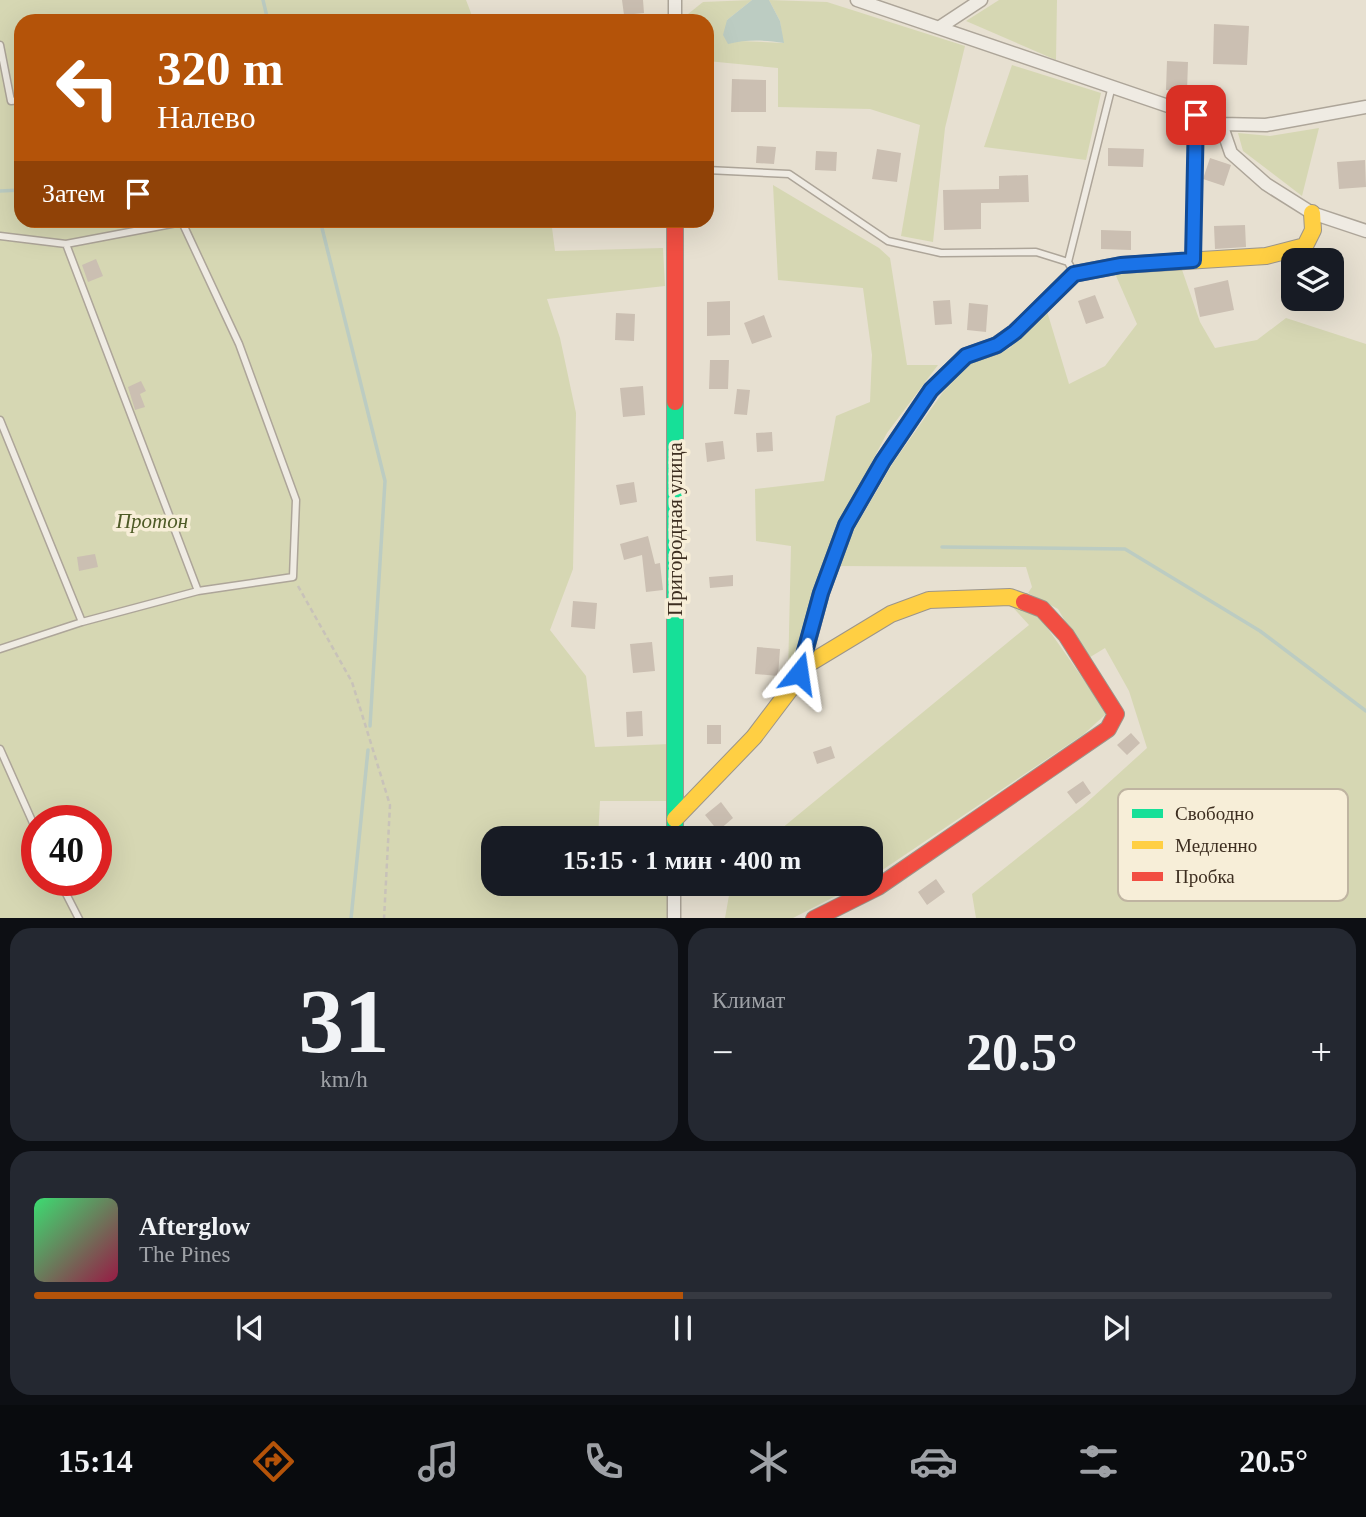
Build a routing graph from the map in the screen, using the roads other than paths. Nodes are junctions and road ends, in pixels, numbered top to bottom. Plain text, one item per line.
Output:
1 (857, 0) edge
2 (981, 0) edge
3 (940, 27) junction
4 (0, 45) edge
5 (1112, 86) junction
6 (14, 101) edge
7 (1366, 107) edge
8 (1196, 115) junction
9 (1221, 124) junction
10 (714, 170) edge
11 (1312, 213) junction
12 (150, 228) edge
13 (185, 228) edge
14 (675, 228) edge
15 (1366, 231) edge
16 (0, 236) edge
17 (66, 244) junction
18 (1193, 260) junction
19 (1071, 268) junction
20 (0, 420) edge
21 (198, 591) junction
22 (82, 622) junction
23 (0, 649) edge
24 (799, 673) junction
25 (0, 749) edge
26 (25, 805) edge
27 (675, 819) junction
28 (675, 826) edge
29 (67, 896) edge
30 (674, 896) edge
31 (78, 918) edge
32 (674, 918) edge
33 (816, 918) edge

1 - 3 street
2 - 3 street
3 - 5 street
4 - 6 lane
5 - 8 street
5 - 19 lane
7 - 9 street
8 - 9 street
8 - 18 lane
9 - 11 street
10 - 19 lane
11 - 15 street
11 - 18 street
12 - 17 lane
13 - 21 lane
14 - 27 street, Пригородная улица
16 - 17 lane
17 - 21 lane
18 - 19 street
19 - 24 street
20 - 22 lane
21 - 22 lane
22 - 23 lane
24 - 27 street
24 - 33 street
25 - 26 lane
27 - 28 street, Пригородная улица
29 - 31 lane
30 - 32 street

